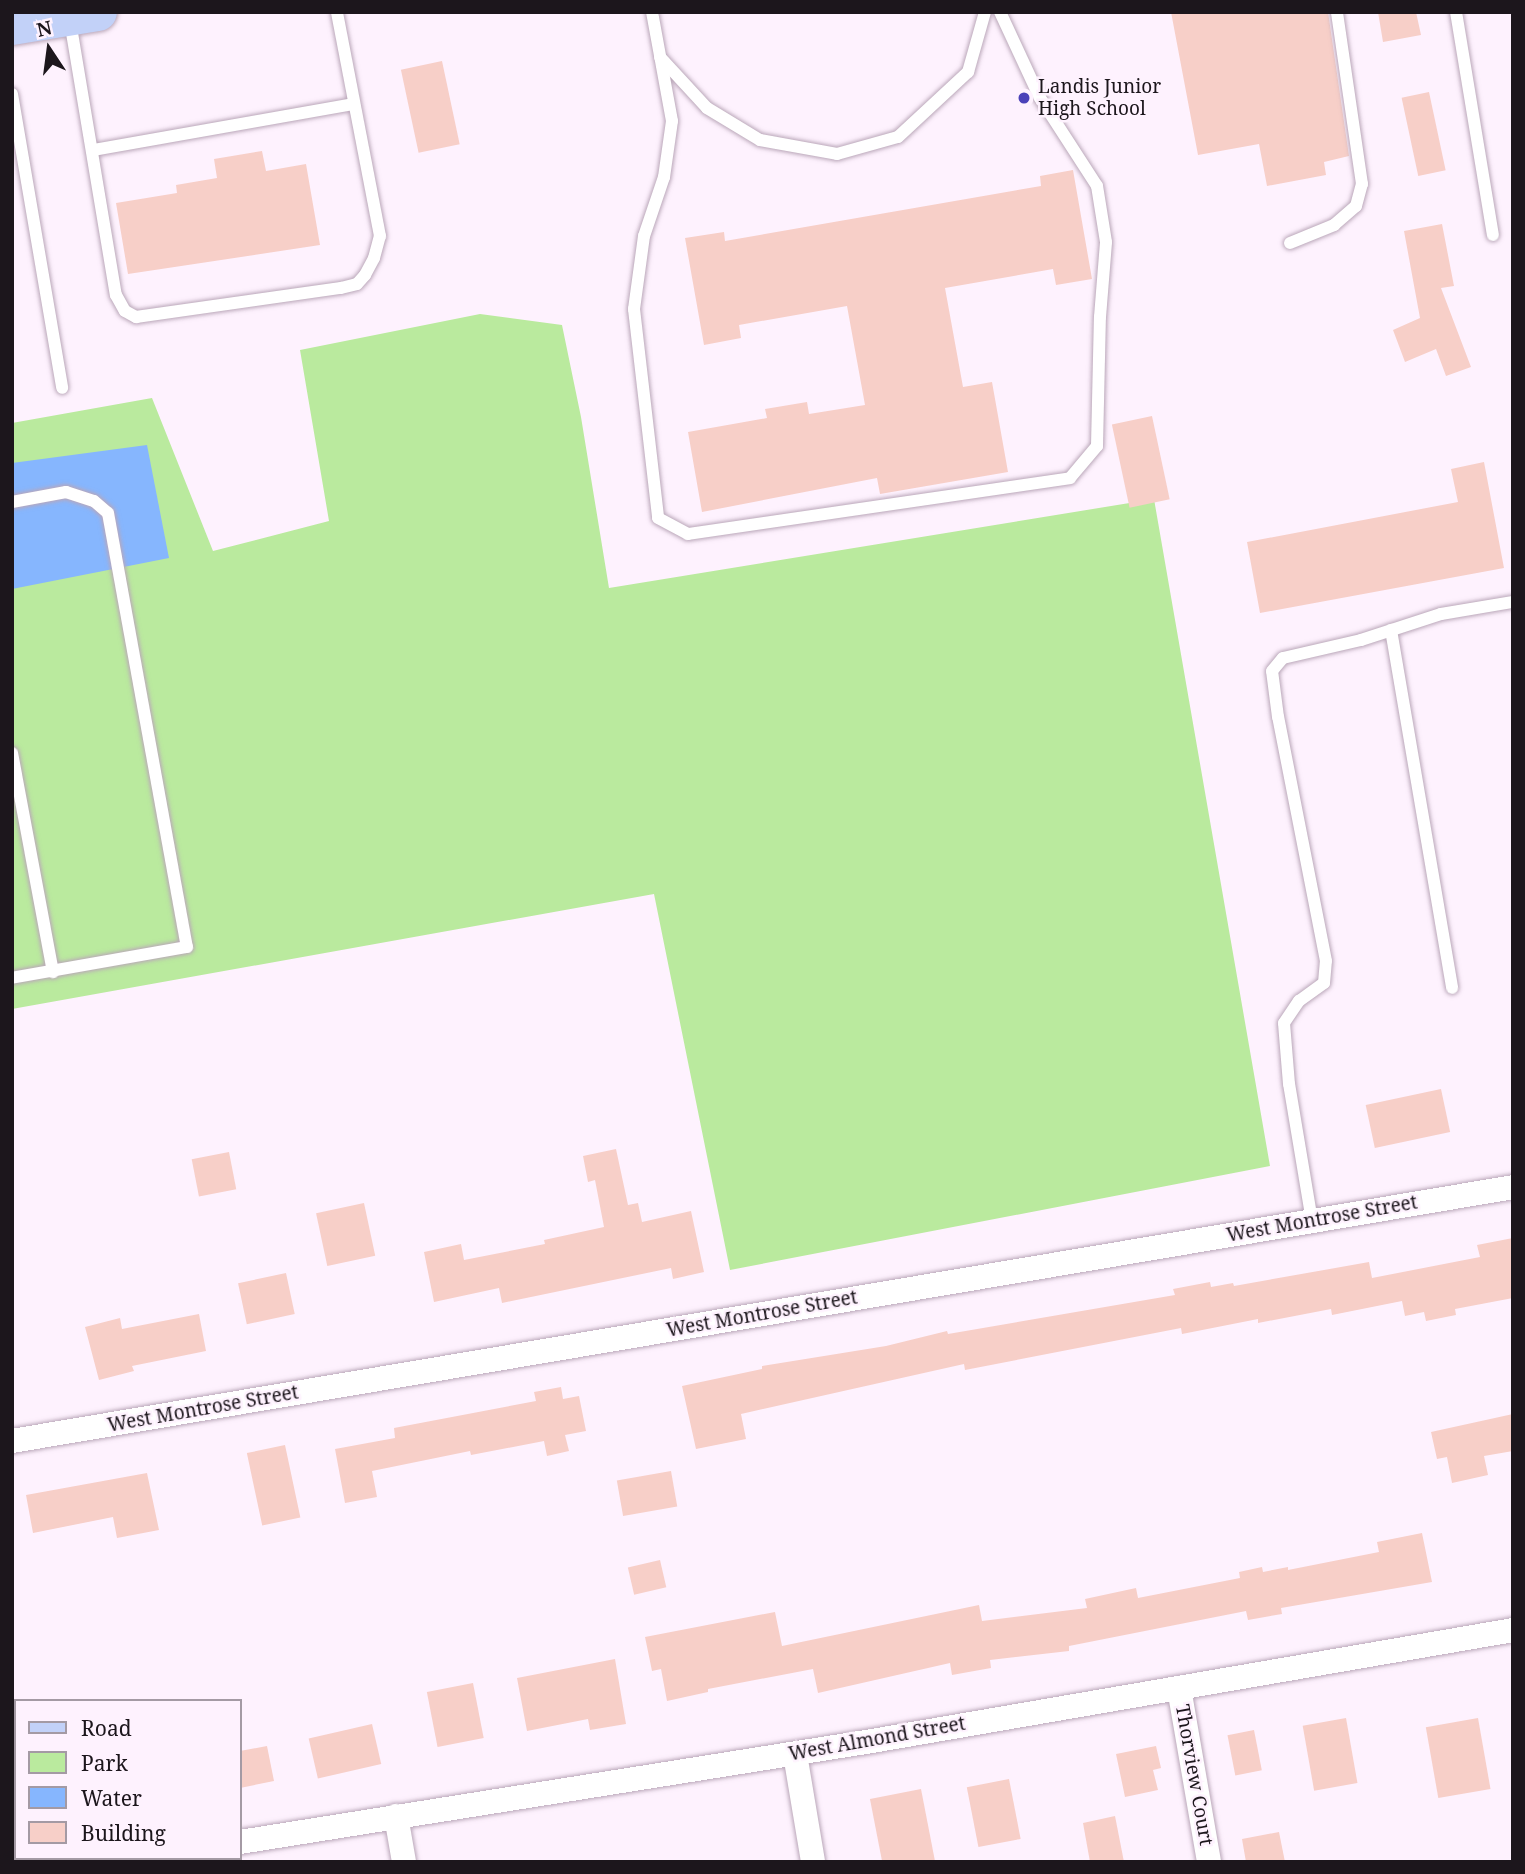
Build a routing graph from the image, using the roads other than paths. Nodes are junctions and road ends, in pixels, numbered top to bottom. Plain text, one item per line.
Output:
1 (337, 12) edge
2 (652, 12) edge
3 (985, 12) edge
4 (1000, 12) edge
5 (1337, 12) edge
6 (1456, 12) edge
7 (83, 15) edge
8 (12, 26) edge
9 (660, 57) junction
10 (12, 94) edge
11 (354, 104) junction
12 (17, 149) edge
13 (93, 150) junction
14 (1493, 235) dead end
15 (1290, 243) dead end
16 (62, 388) dead end
17 (12, 502) edge
18 (1513, 602) edge
19 (1391, 630) junction
20 (12, 754) edge
21 (52, 972) junction
22 (12, 978) edge
23 (1452, 988) dead end
24 (1513, 1187) edge
25 (1312, 1221) junction
26 (12, 1441) edge
27 (1513, 1630) edge
28 (1180, 1688) junction
29 (795, 1754) junction
30 (397, 1816) junction
31 (242, 1842) edge
32 (404, 1862) edge
33 (813, 1862) edge
34 (1209, 1862) edge

1 - 11 lane
2 - 9 lane
3 - 9 lane
4 - 9 lane
5 - 15 lane
6 - 14 lane
7 - 8 main road
7 - 13 lane
10 - 12 lane
11 - 13 lane
11 - 13 lane
12 - 16 lane
17 - 21 lane
18 - 19 lane
19 - 23 lane
19 - 25 lane
20 - 21 lane
21 - 22 lane
24 - 25 street, West Montrose Street
25 - 26 street, West Montrose Street
27 - 28 street, West Almond Street
28 - 29 street, West Almond Street
28 - 34 street, Thorview Court
29 - 30 street, West Almond Street
29 - 33 street
30 - 31 street, West Almond Street
30 - 32 street

